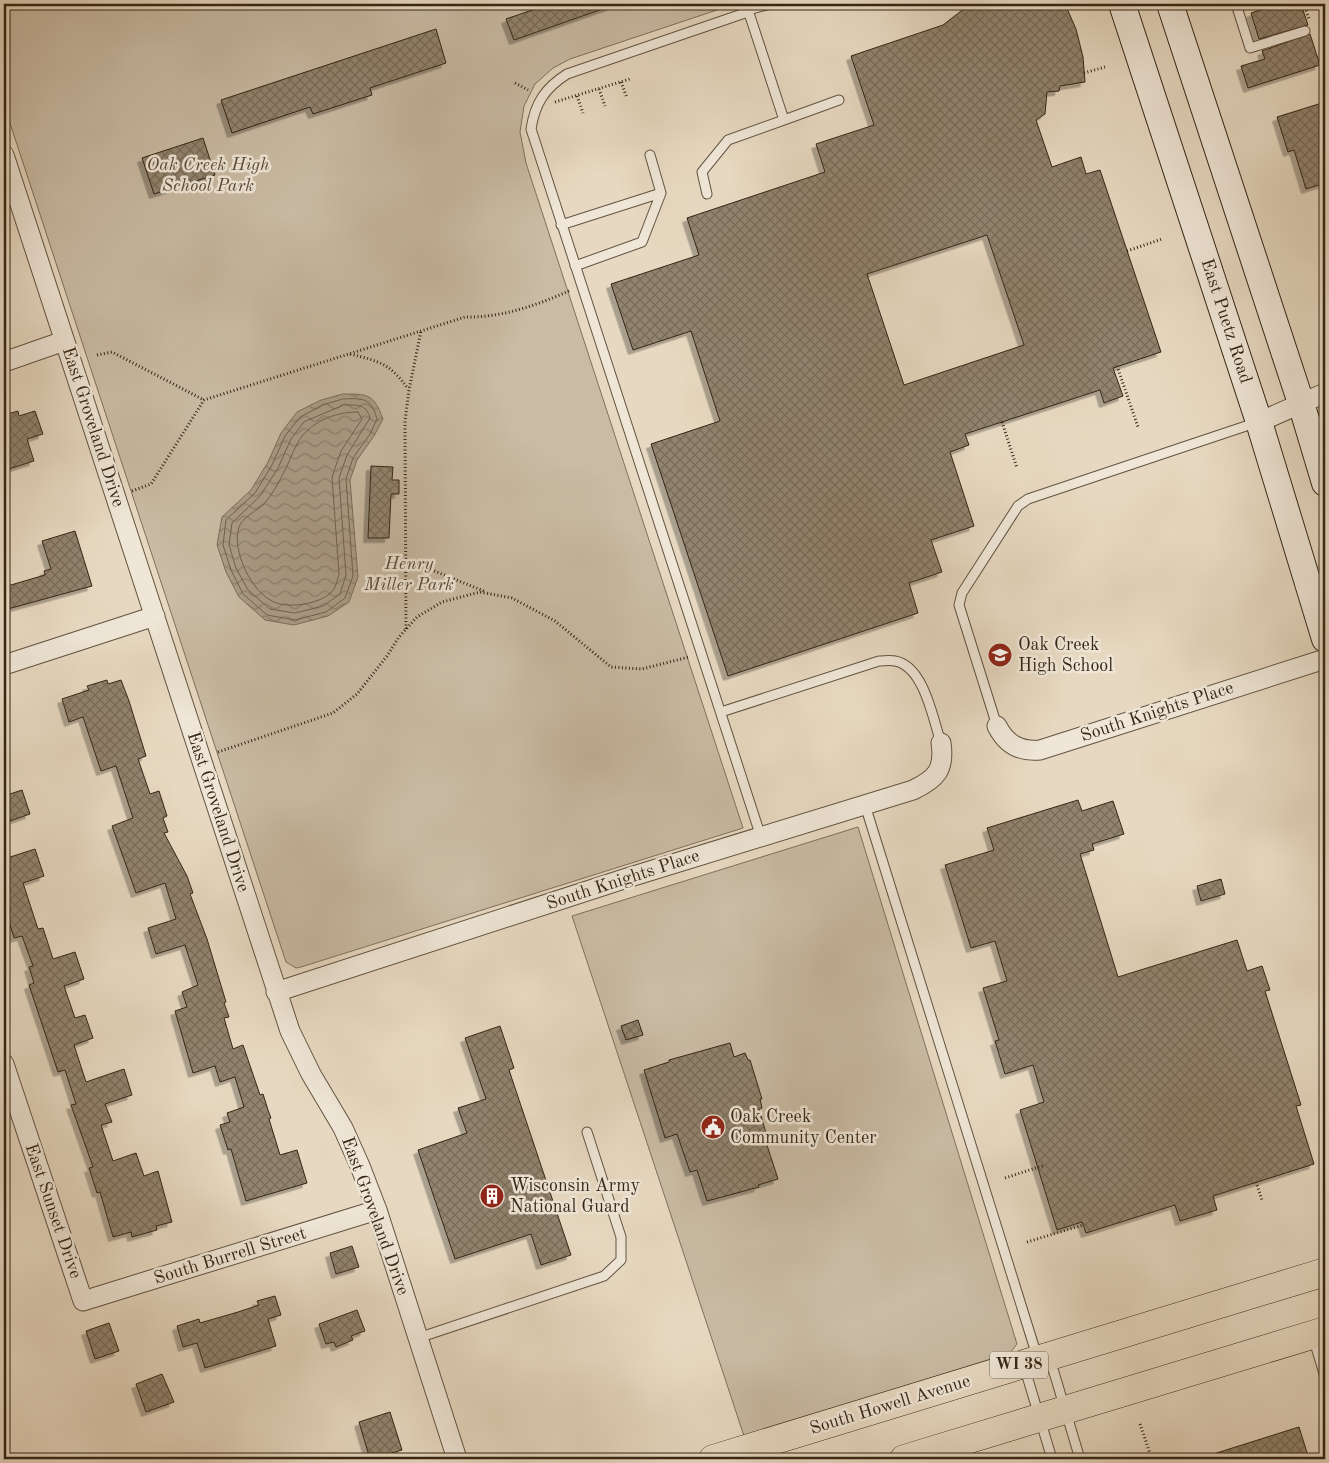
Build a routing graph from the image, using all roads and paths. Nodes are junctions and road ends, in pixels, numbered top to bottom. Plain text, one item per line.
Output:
1 (770, 4) edge
2 (1122, 4) edge
3 (1170, 4) edge
4 (1236, 4) edge
5 (750, 7) edge
6 (1305, 31) dead end
7 (1106, 67) dead end
8 (1084, 73) dead end
9 (630, 79) dead end
10 (621, 82) junction
11 (515, 83) dead end
12 (599, 89) junction
13 (528, 90) dead end
14 (577, 96) junction
15 (627, 98) dead end
16 (839, 100) dead end
17 (553, 102) dead end
18 (605, 106) dead end
19 (583, 113) dead end
20 (784, 120) junction
21 (4, 155) edge
22 (650, 155) dead end
23 (661, 193) junction
24 (706, 194) dead end
25 (561, 226) junction
26 (1162, 239) dead end
27 (1128, 251) dead end
28 (575, 266) junction
29 (581, 286) junction
30 (421, 331) junction
31 (64, 341) junction
32 (349, 354) junction
33 (97, 355) dead end
34 (4, 362) edge
35 (1118, 366) dead end
36 (409, 390) junction
37 (1325, 394) edge
38 (204, 400) junction
39 (1301, 403) junction
40 (1002, 422) dead end
41 (1259, 422) junction
42 (1138, 427) dead end
43 (1017, 468) dead end
44 (1325, 483) edge
45 (116, 496) junction
46 (405, 559) junction
47 (493, 595) junction
48 (155, 616) junction
49 (406, 630) junction
50 (1325, 639) edge
51 (702, 654) junction
52 (1325, 659) edge
53 (4, 665) edge
54 (721, 712) junction
55 (997, 726) joint
56 (941, 743) joint
57 (201, 758) junction
58 (865, 805) junction
59 (761, 837) junction
60 (276, 992) junction
61 (4, 1064) edge
62 (587, 1132) dead end
63 (1045, 1165) dead end
64 (1004, 1178) dead end
65 (1256, 1182) dead end
66 (1262, 1200) dead end
67 (377, 1210) junction
68 (1083, 1225) dead end
69 (1028, 1242) dead end
70 (1325, 1272) edge
71 (83, 1301) joint
72 (1319, 1333) edge
73 (418, 1338) junction
74 (1036, 1359) junction
75 (1325, 1377) edge
76 (1066, 1410) junction
77 (1039, 1418) junction
78 (1140, 1424) dead end
79 (457, 1459) edge
80 (713, 1459) edge
81 (904, 1459) edge
82 (1052, 1459) edge
83 (1080, 1459) edge
84 (1152, 1459) edge

1 - 5 lane
2 - 41 street, East Puetz Road
3 - 39 street
4 - 6 lane
5 - 20 lane
5 - 25 lane
7 - 8 path
9 - 10 path
10 - 12 path
10 - 15 path
11 - 13 path
12 - 14 path
12 - 18 path
14 - 17 path
14 - 19 path
16 - 20 lane
20 - 24 lane
21 - 31 street, East Groveland Drive
22 - 23 lane
23 - 25 lane
23 - 28 lane
25 - 28 lane
26 - 27 path
28 - 29 lane
29 - 30 path
29 - 51 lane
30 - 32 path
30 - 36 path
31 - 34 street
31 - 45 street, East Groveland Drive
32 - 36 path
32 - 38 path
33 - 38 path
35 - 42 path
36 - 46 path
37 - 39 street
38 - 45 path
39 - 41 street
39 - 44 street
40 - 43 path
41 - 50 street, East Puetz Road
41 - 55 lane
45 - 48 street, East Groveland Drive
46 - 47 path
46 - 49 path
47 - 49 path
47 - 51 path
48 - 53 street
48 - 57 street, East Groveland Drive
49 - 57 path
51 - 54 lane
52 - 55 street, South Knights Place
54 - 56 lane
54 - 59 lane
56 - 58 street, South Knights Place
57 - 60 street, East Groveland Drive
58 - 59 street, South Knights Place
58 - 74 lane
59 - 60 street, South Knights Place
60 - 67 street, East Groveland Drive
61 - 71 street, East Sunset Drive
62 - 73 lane
63 - 64 path
65 - 66 path
67 - 71 street, South Burrell Street
67 - 73 street, East Groveland Drive
68 - 69 path
70 - 74 main road, South Howell Avenue / WI 38
72 - 75 lane
72 - 76 main road
73 - 79 street, East Groveland Drive
74 - 76 lane
74 - 77 lane
74 - 80 main road, South Howell Avenue / WI 38
76 - 77 main road
76 - 83 lane
77 - 81 main road
77 - 82 lane
78 - 84 path

